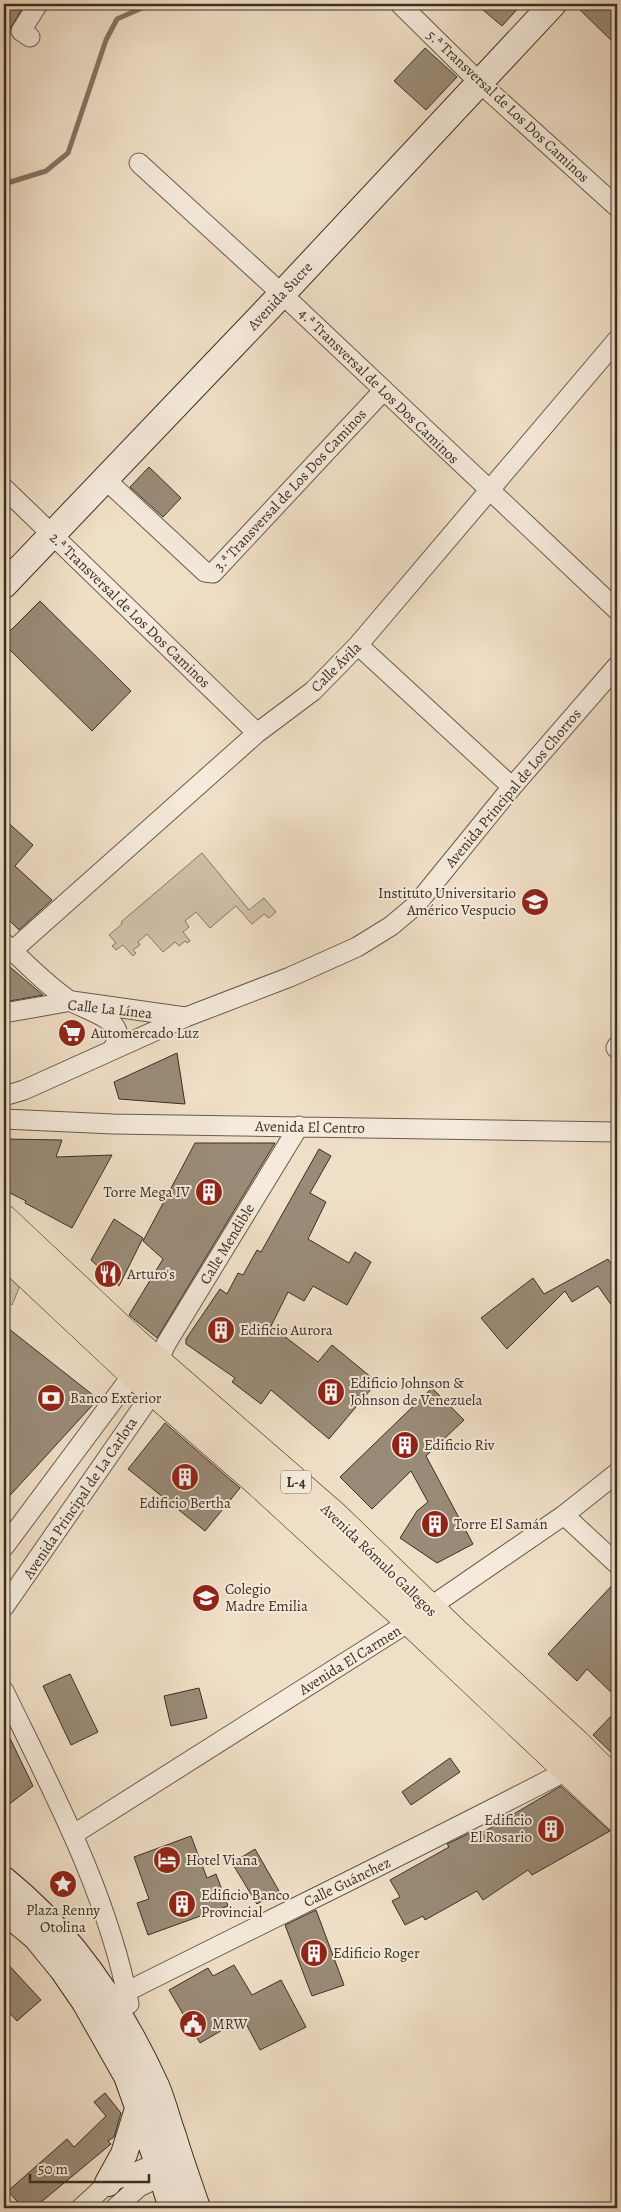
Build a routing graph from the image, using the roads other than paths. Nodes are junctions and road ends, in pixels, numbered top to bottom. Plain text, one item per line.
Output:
1 (38, 4) edge
2 (400, 4) edge
3 (553, 4) edge
4 (30, 37) dead end
5 (479, 82) junction
6 (139, 163) dead end
7 (617, 207) edge
8 (282, 294) junction
9 (617, 340) edge
10 (383, 391) junction
11 (106, 480) junction
12 (4, 488) edge
13 (490, 491) junction
14 (51, 534) junction
15 (4, 585) edge
16 (617, 610) edge
17 (358, 645) junction
18 (617, 666) edge
19 (257, 733) junction
20 (512, 787) junction
21 (8, 947) edge
22 (72, 1002) junction
23 (4, 1013) edge
24 (186, 1017) junction
25 (112, 1050) junction
26 (24, 1090) junction
27 (4, 1096) edge
28 (4, 1119) edge
29 (25, 1119) junction
30 (298, 1126) junction
31 (617, 1132) edge
32 (4, 1219) edge
33 (4, 1253) edge
34 (158, 1362) junction
35 (143, 1383) junction
36 (617, 1473) edge
37 (564, 1515) junction
38 (4, 1547) edge
39 (617, 1564) edge
40 (4, 1607) edge
41 (420, 1614) junction
42 (4, 1691) edge
43 (568, 1770) junction
44 (617, 1784) edge
45 (617, 1817) edge
46 (74, 1834) junction
47 (4, 1880) edge
48 (4, 1910) edge
49 (126, 1992) junction
50 (138, 2052) junction
51 (139, 2106) junction
52 (167, 2168) junction
53 (108, 2183) junction
54 (81, 2208) edge
55 (115, 2208) edge
56 (172, 2208) edge
57 (197, 2208) edge

1 - 4 street
2 - 5 street, 5.ª Transversal de Los Dos Caminos
3 - 5 main road, Avenida Sucre
5 - 7 street, 5.ª Transversal de Los Dos Caminos
5 - 8 main road, Avenida Sucre
6 - 8 street, 4.ª Transversal de Los Dos Caminos
8 - 10 street, 4.ª Transversal de Los Dos Caminos
8 - 11 main road, Avenida Sucre
9 - 13 street, Calle Ávila
10 - 11 street, 3.ª Transversal de Los Dos Caminos
10 - 13 street, 4.ª Transversal de Los Dos Caminos
11 - 14 main road, Avenida Sucre
12 - 14 street, 2.ª Transversal de Los Dos Caminos
13 - 16 street, 4.ª Transversal de Los Dos Caminos
13 - 17 street, Calle Ávila
14 - 15 main road, Avenida Sucre
14 - 19 street, 2.ª Transversal de Los Dos Caminos
17 - 19 street, Calle Ávila
17 - 20 street
18 - 20 street, Avenida Principal de Los Chorros
19 - 21 street, Calle Ávila
20 - 24 street, Avenida Principal de Los Chorros
21 - 22 street
22 - 23 street, Calle La Línea
22 - 24 street, Calle La Línea
22 - 25 street
24 - 25 street, Avenida Principal de Los Chorros
25 - 26 street, Avenida Principal de Los Chorros
26 - 27 street, Avenida Principal de Los Chorros
26 - 29 street
28 - 29 street, Avenida El Centro
29 - 30 street, Avenida El Centro
30 - 31 street, Avenida El Centro
30 - 34 street, Calle Mendible
32 - 34 main road, Avenida Rómulo Gallegos / L-4
33 - 35 main road, Avenida Rómulo Gallegos / L-4
34 - 35 street, Avenida Principal de La Carlota
34 - 41 main road, Avenida Rómulo Gallegos / L-4
35 - 38 street, Avenida Principal de La Carlota
35 - 40 street, Avenida Principal de La Carlota
35 - 41 main road, Avenida Rómulo Gallegos / L-4
36 - 37 street, Avenida El Carmen
37 - 39 street
37 - 41 street, Avenida El Carmen
41 - 43 main road, Avenida Rómulo Gallegos / L-4
41 - 44 main road, Avenida Rómulo Gallegos / L-4
41 - 46 street, Avenida El Carmen
42 - 46 street
43 - 45 main road, Avenida Rómulo Gallegos / L-4
43 - 49 street, Calle Guánchez
46 - 49 street
47 - 50 main road
48 - 51 main road
49 - 50 street
50 - 52 main road
51 - 52 main road
51 - 53 main road
52 - 53 street
52 - 55 street
52 - 56 main road
52 - 57 main road
53 - 54 street

